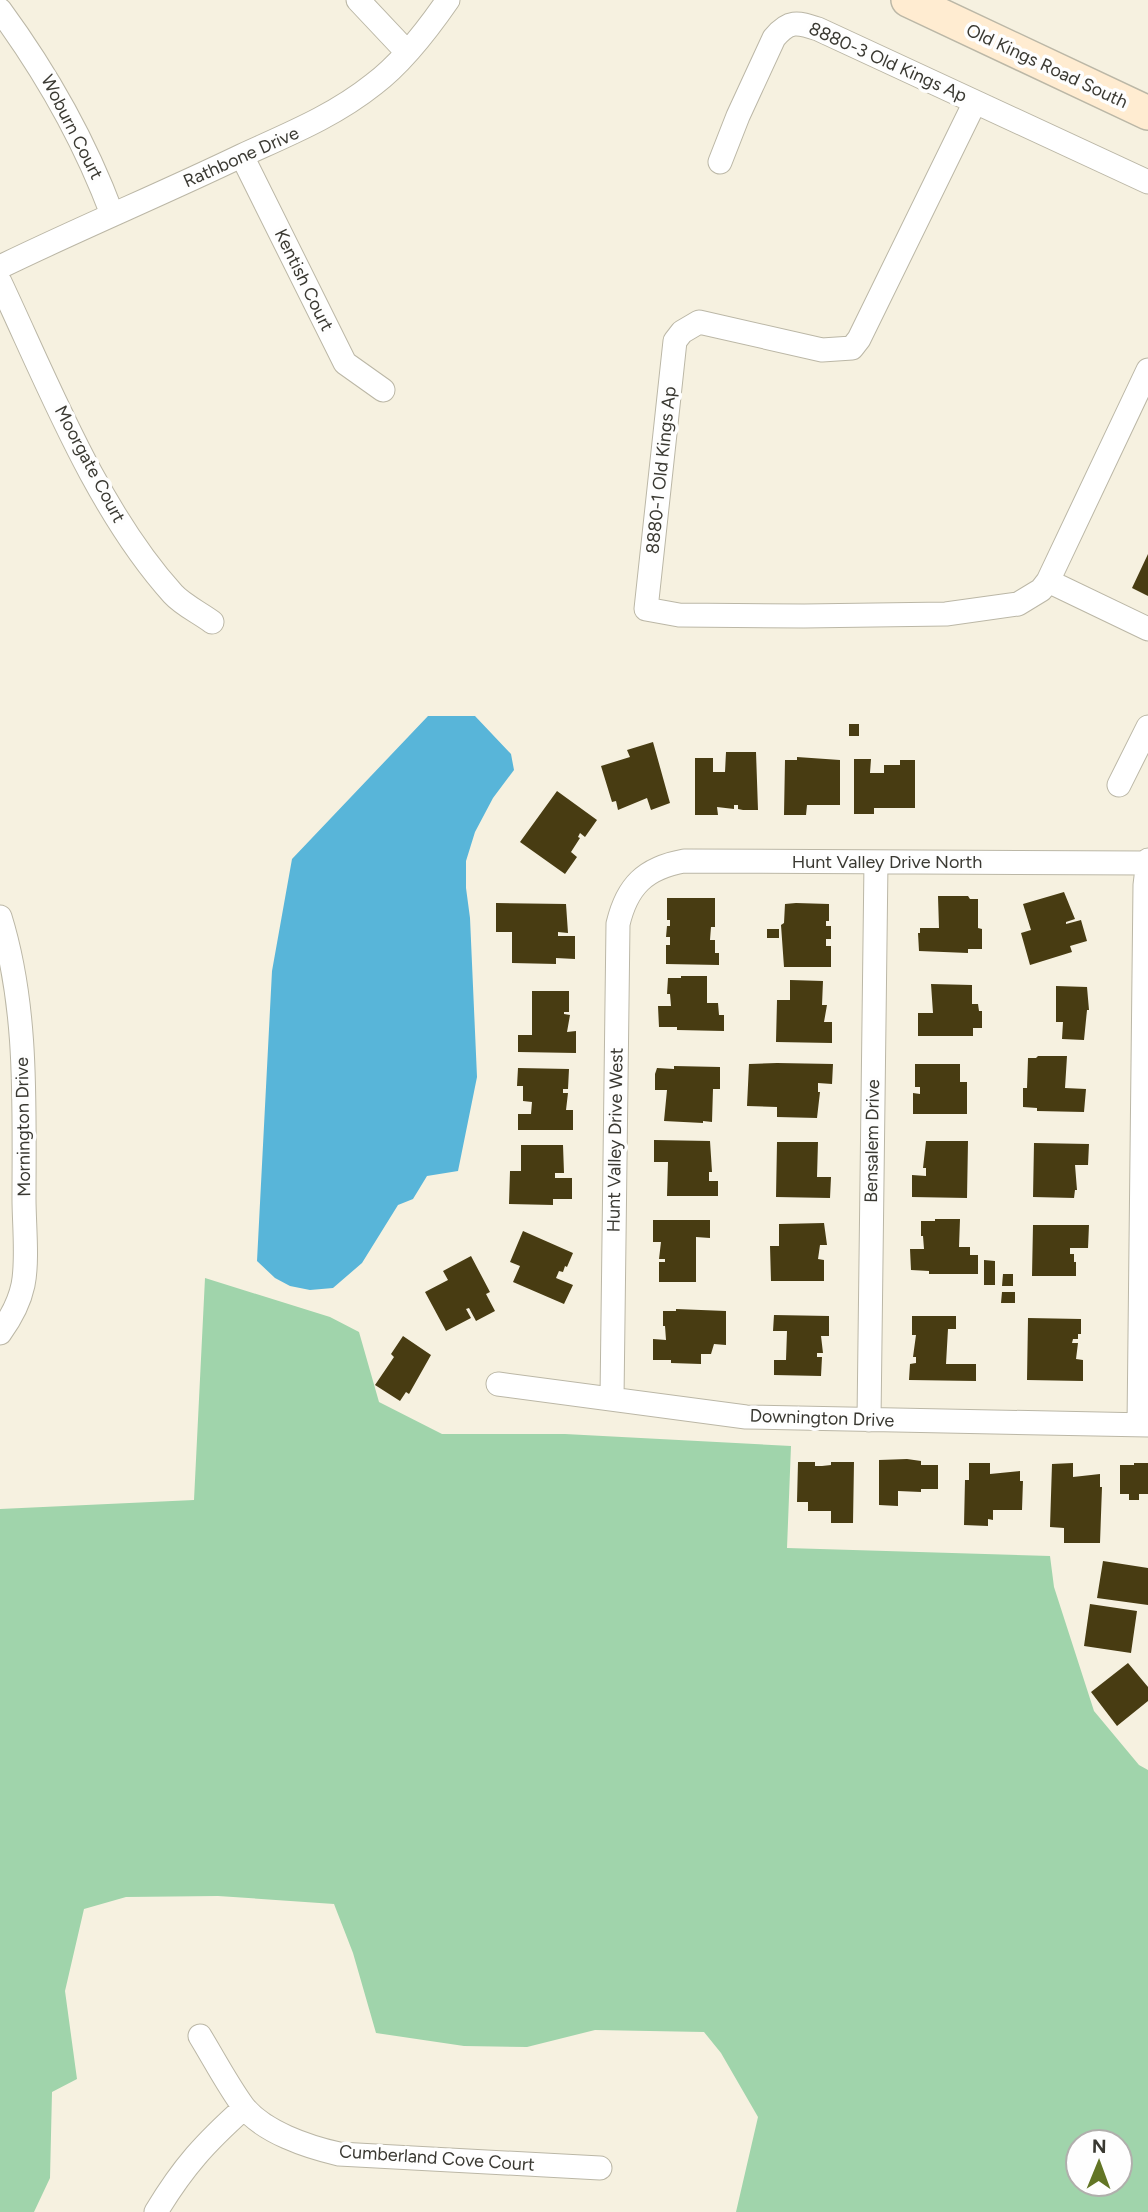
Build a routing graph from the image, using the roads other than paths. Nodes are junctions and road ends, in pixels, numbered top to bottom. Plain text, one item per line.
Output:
1 (358, 0) edge
2 (448, 0) edge
3 (908, 0) edge
4 (0, 10) edge
5 (406, 51) junction
6 (975, 102) junction
7 (1148, 113) edge
8 (242, 156) junction
9 (720, 162) dead end
10 (1148, 182) edge
11 (112, 214) junction
12 (0, 267) edge
13 (0, 282) edge
14 (1148, 370) edge
15 (383, 390) dead end
16 (1048, 581) junction
17 (212, 622) dead end
18 (1148, 629) edge
19 (1148, 727) edge
20 (1119, 785) dead end
21 (876, 862) junction
22 (1147, 862) edge
23 (635, 886) joint
24 (0, 917) edge
25 (0, 1333) edge
26 (498, 1384) dead end
27 (612, 1398) junction
28 (869, 1420) junction
29 (1143, 1425) edge
30 (200, 2036) dead end
31 (244, 2108) junction
32 (600, 2168) dead end
33 (156, 2212) edge

1 - 5 street
2 - 5 street, Rathbone Drive
3 - 7 street, Old Kings Road South
4 - 11 street, Woburn Court
5 - 8 street, Rathbone Drive
6 - 9 street, 8880-3 Old Kings Ap
6 - 10 street
6 - 16 street, 8880-1 Old Kings Ap
8 - 11 street, Rathbone Drive
8 - 15 street, Kentish Court
11 - 12 street, Rathbone Drive
13 - 17 street, Moorgate Court
14 - 16 street, 8880-1 Old Kings Ap
16 - 18 street
19 - 20 street
21 - 22 street, Hunt Valley Drive North
21 - 23 street, Hunt Valley Drive North
21 - 28 street, Bensalem Drive
22 - 29 street
23 - 27 street, Hunt Valley Drive West
24 - 25 street, Mornington Drive
26 - 27 street, Downington Drive
27 - 28 street, Downington Drive
28 - 29 street, Downington Drive
30 - 31 street, Cumberland Cove Court
31 - 32 street, Cumberland Cove Court
31 - 33 street

